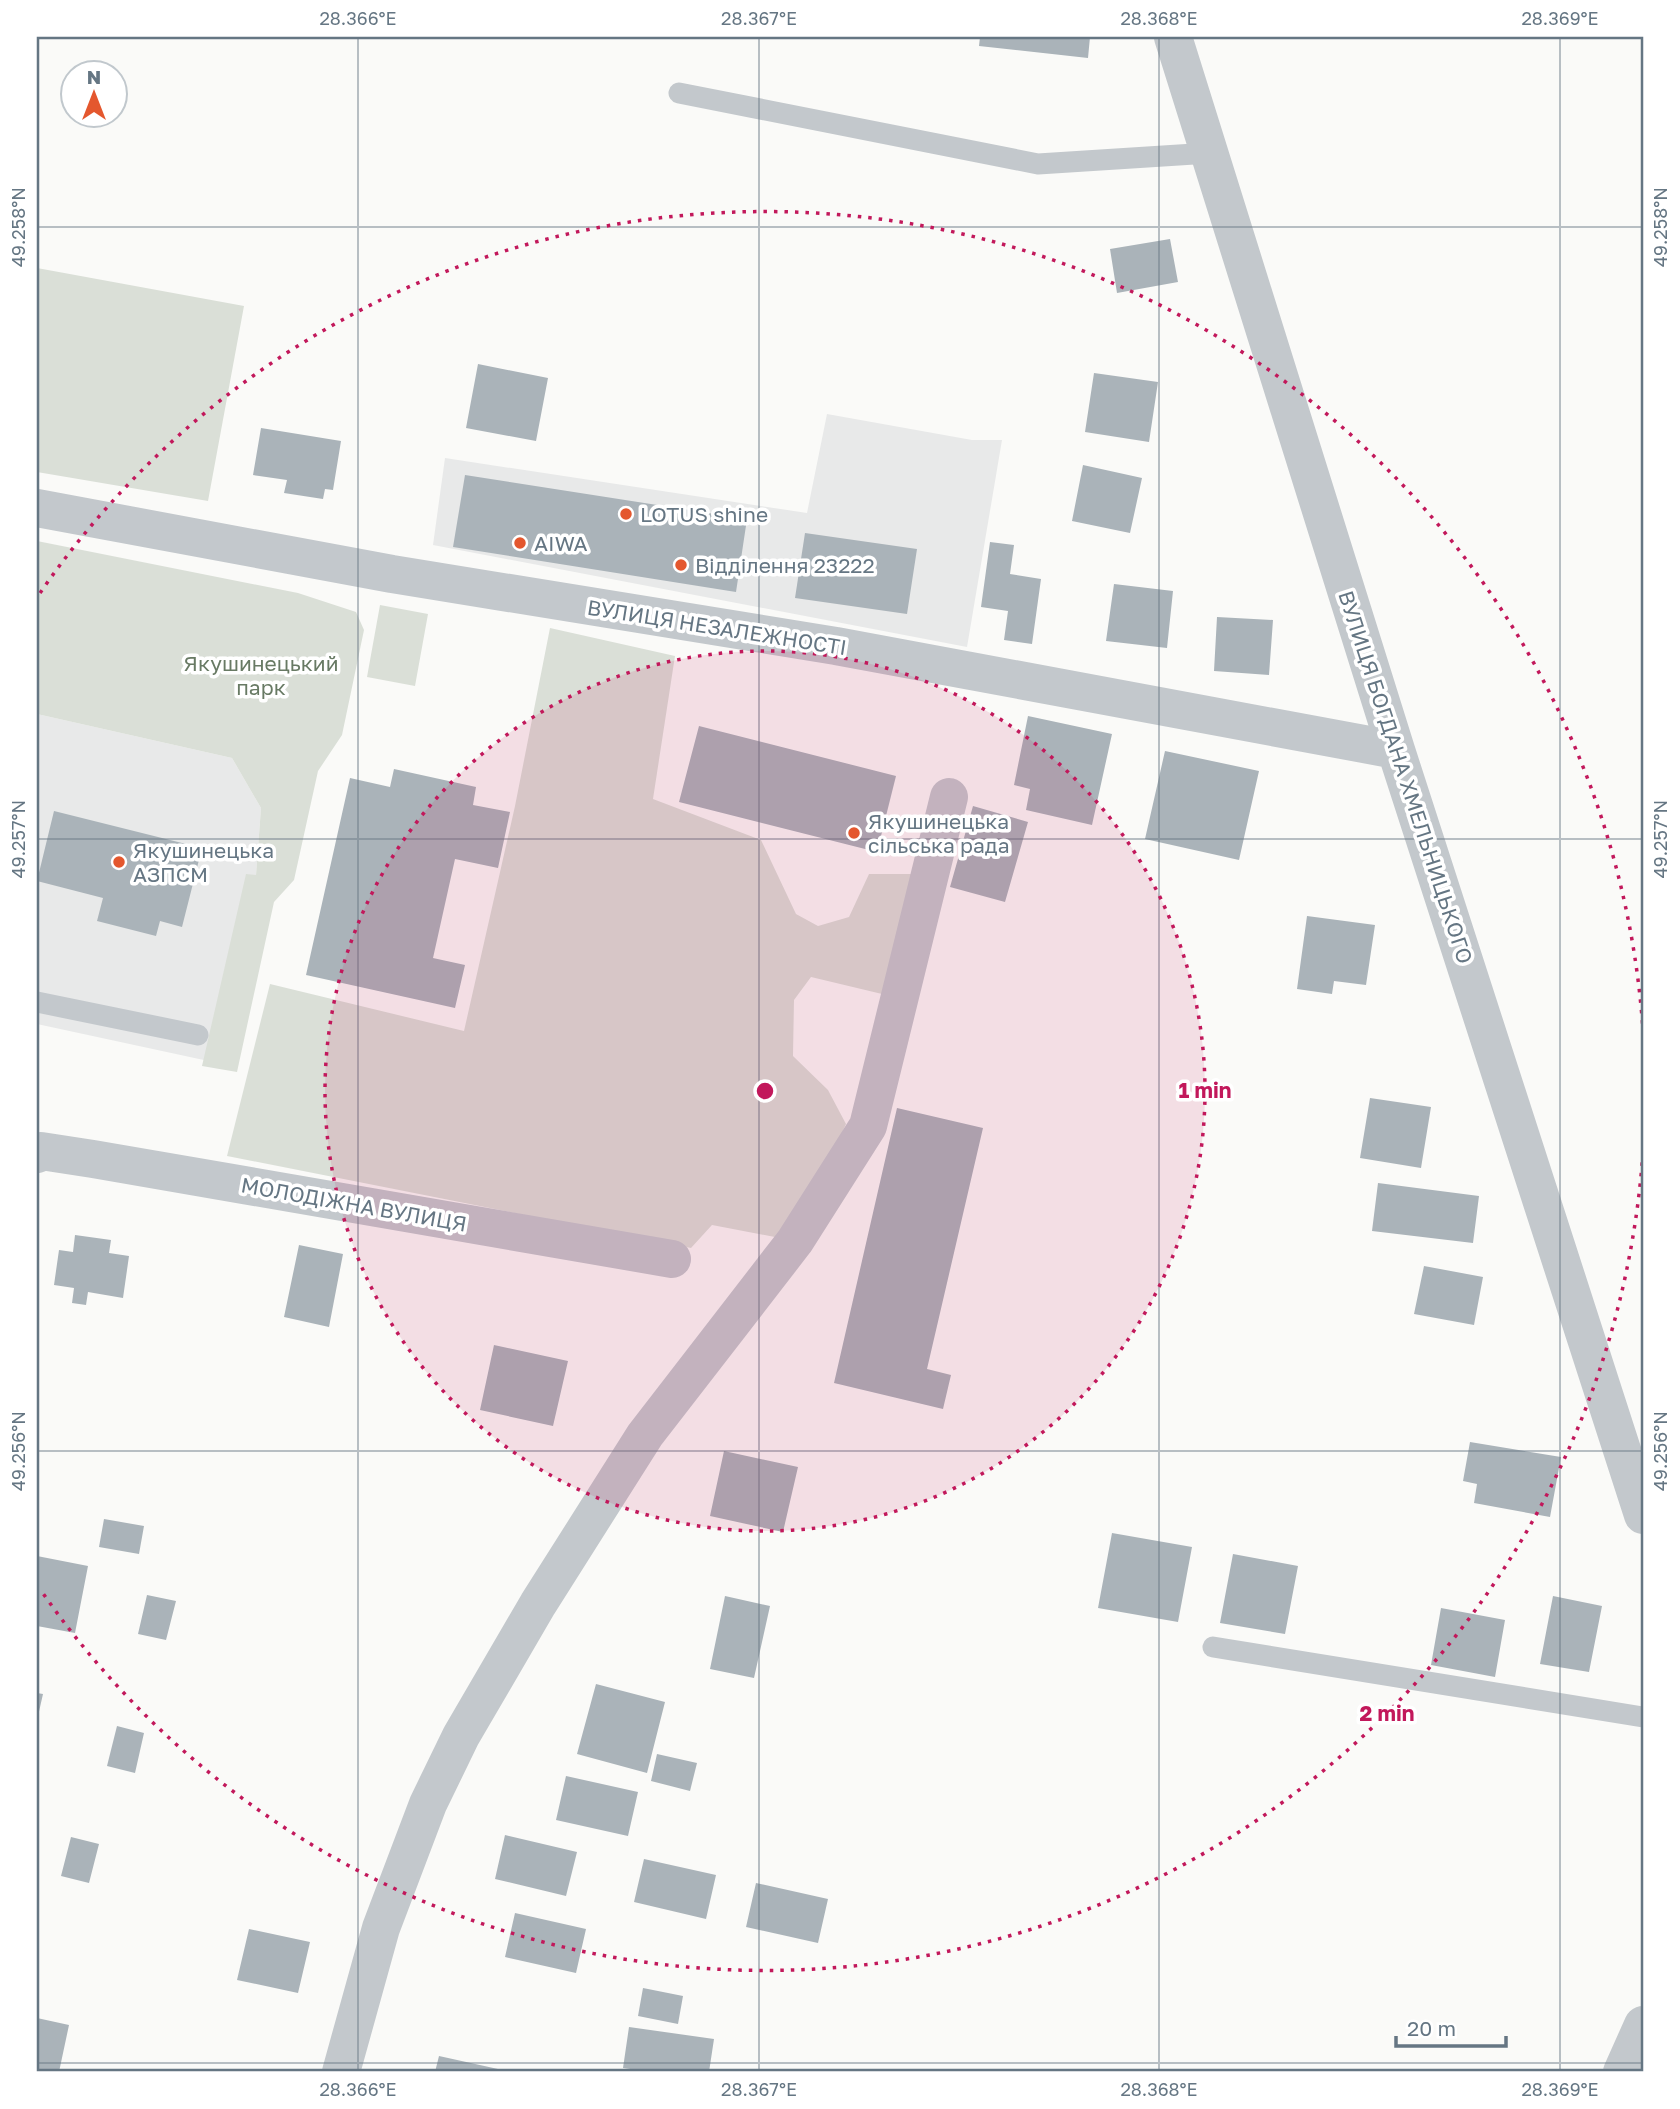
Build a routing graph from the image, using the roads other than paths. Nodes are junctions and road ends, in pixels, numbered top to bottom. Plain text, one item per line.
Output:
1 (1173, 37) edge
2 (679, 93) dead end
3 (1210, 153) junction
4 (37, 508) edge
5 (1396, 750) junction
6 (949, 797) dead end
7 (37, 1002) edge
8 (198, 1035) dead end
9 (37, 1154) edge
10 (672, 1259) dead end
11 (1643, 1515) edge
12 (1213, 1647) dead end
13 (1643, 1717) edge
14 (1643, 2025) edge
15 (341, 2072) edge
16 (1622, 2072) edge

1 - 3 street, ВУЛИЦЯ БОГДАНА ХМЕЛЬНИЦЬКОГО
2 - 3 lane
3 - 5 street, ВУЛИЦЯ БОГДАНА ХМЕЛЬНИЦЬКОГО
4 - 5 street, ВУЛИЦЯ НЕЗАЛЕЖНОСТІ
5 - 11 street, ВУЛИЦЯ БОГДАНА ХМЕЛЬНИЦЬКОГО
6 - 15 street
7 - 8 lane
9 - 10 street, МОЛОДІЖНА ВУЛИЦЯ
12 - 13 lane
14 - 16 street

